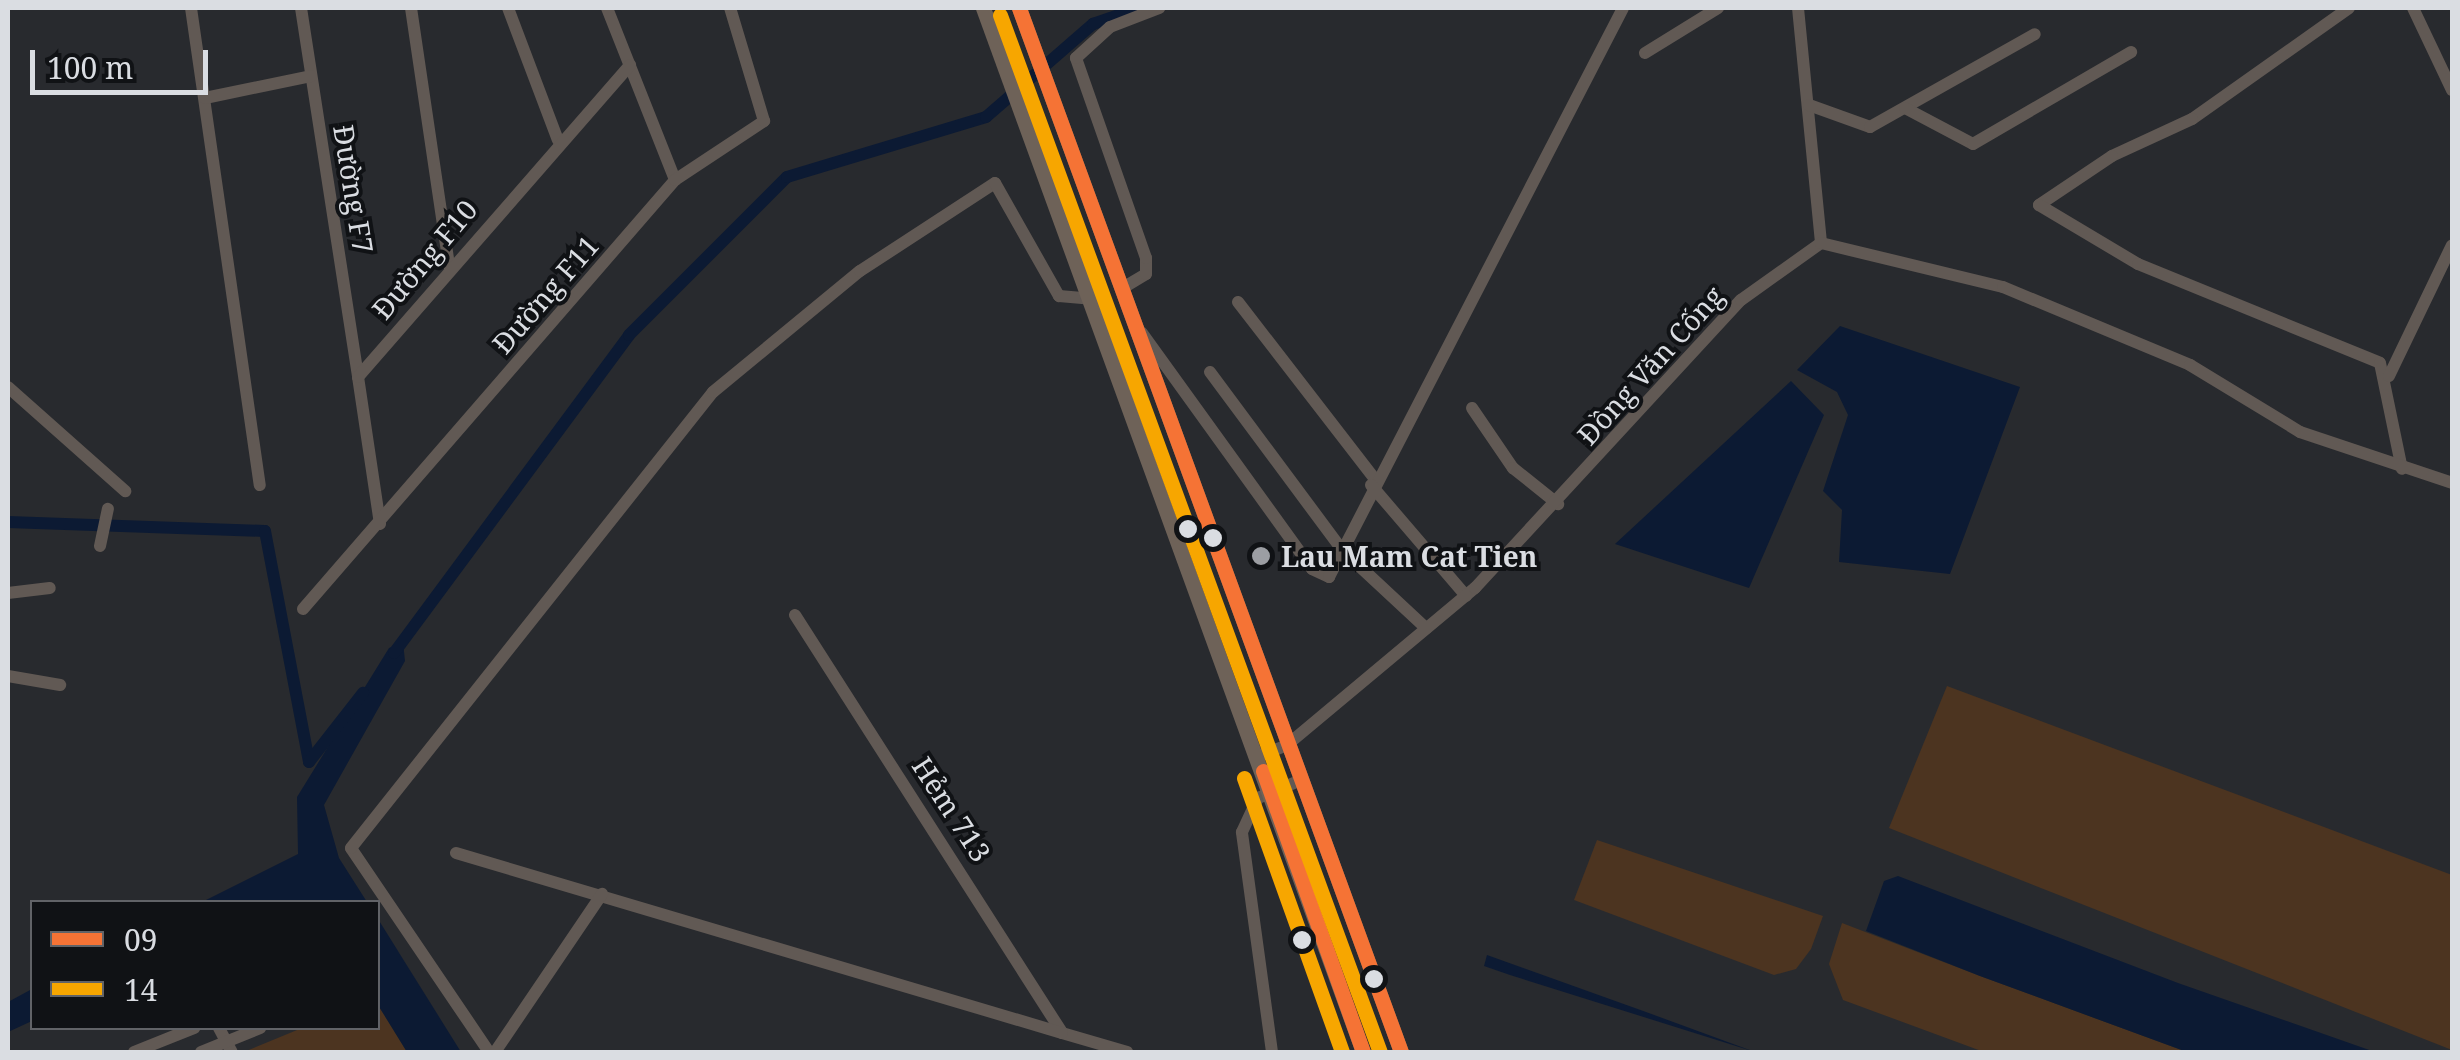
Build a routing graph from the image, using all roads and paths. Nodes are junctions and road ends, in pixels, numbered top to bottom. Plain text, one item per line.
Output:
1 (190, 8) edge
2 (300, 8) edge
3 (411, 8) edge
4 (508, 8) edge
5 (606, 8) edge
6 (1019, 8) edge
7 (1159, 8) edge
8 (1623, 8) edge
9 (1718, 8) edge
10 (1798, 8) edge
11 (2349, 8) edge
12 (2413, 8) edge
13 (733, 9) edge
14 (985, 13) edge
15 (2035, 34) dead end
16 (2132, 52) dead end
17 (1645, 53) dead end
18 (630, 64) junction
19 (311, 76) junction
20 (2452, 90) edge
21 (204, 98) junction
22 (1809, 105) junction
23 (1905, 108) junction
24 (558, 140) junction
25 (676, 180) junction
26 (1821, 243) junction
27 (2452, 245) edge
28 (449, 266) junction
29 (1121, 289) junction
30 (1091, 300) junction
31 (1238, 302) dead end
32 (1133, 320) junction
33 (1210, 372) dead end
34 (2388, 376) junction
35 (358, 378) junction
36 (8, 387) edge
37 (1472, 408) dead end
38 (2402, 469) junction
39 (1373, 482) junction
40 (2452, 483) edge
41 (260, 485) dead end
42 (125, 492) dead end
43 (1558, 504) junction
44 (108, 509) dead end
45 (380, 524) junction
46 (100, 546) dead end
47 (1342, 550) junction
48 (50, 588) dead end
49 (8, 593) edge
50 (1466, 596) junction
51 (303, 608) dead end
52 (795, 615) dead end
53 (1426, 628) junction
54 (8, 676) edge
55 (60, 685) dead end
56 (1287, 745) junction
57 (1259, 756) junction
58 (1301, 780) junction
59 (1269, 790) junction
60 (456, 852) dead end
61 (602, 894) junction
62 (189, 1030) edge
63 (257, 1030) edge
64 (1062, 1033) junction
65 (229, 1047) edge
66 (134, 1052) edge
67 (201, 1052) edge
68 (492, 1052) edge
69 (1127, 1052) edge
70 (1272, 1052) edge
71 (1363, 1052) edge
72 (1401, 1052) edge

1 - 21 street
2 - 19 street, Đường F7
3 - 28 street
4 - 24 street
5 - 18 street
6 - 29 main road
7 - 29 street
8 - 39 street
9 - 17 street
10 - 22 street
11 - 34 street
12 - 20 street
13 - 25 street, Đường F11
14 - 30 main road
15 - 23 street
16 - 23 street
18 - 24 street, Đường F10
18 - 25 street
19 - 21 street
19 - 35 street, Đường F7
21 - 41 street
22 - 23 street
22 - 26 street
24 - 28 street, Đường F10
25 - 45 street, Đường F11
26 - 38 street
26 - 43 street, Đồng Văn Cống
27 - 34 street
28 - 35 street, Đường F10
29 - 32 main road
30 - 57 main road
30 - 68 street
31 - 39 street
32 - 47 street
32 - 56 main road
33 - 47 street
34 - 38 street
35 - 45 street
36 - 42 street
37 - 43 street
38 - 40 street
39 - 47 street
39 - 50 street
43 - 50 street, Đồng Văn Cống
44 - 46 street
45 - 51 street, Đường F11
47 - 53 street
48 - 49 street
50 - 53 street, Đồng Văn Cống
52 - 64 street, Hẻm 713
53 - 56 street, Đồng Văn Cống
54 - 55 street
56 - 57 street, Đồng Văn Cống
56 - 58 main road
57 - 59 main road
58 - 59 street
58 - 72 main road
59 - 70 street
59 - 71 main road
60 - 61 street
61 - 64 street
61 - 68 street
62 - 66 street
63 - 65 street
64 - 69 street
65 - 67 street

